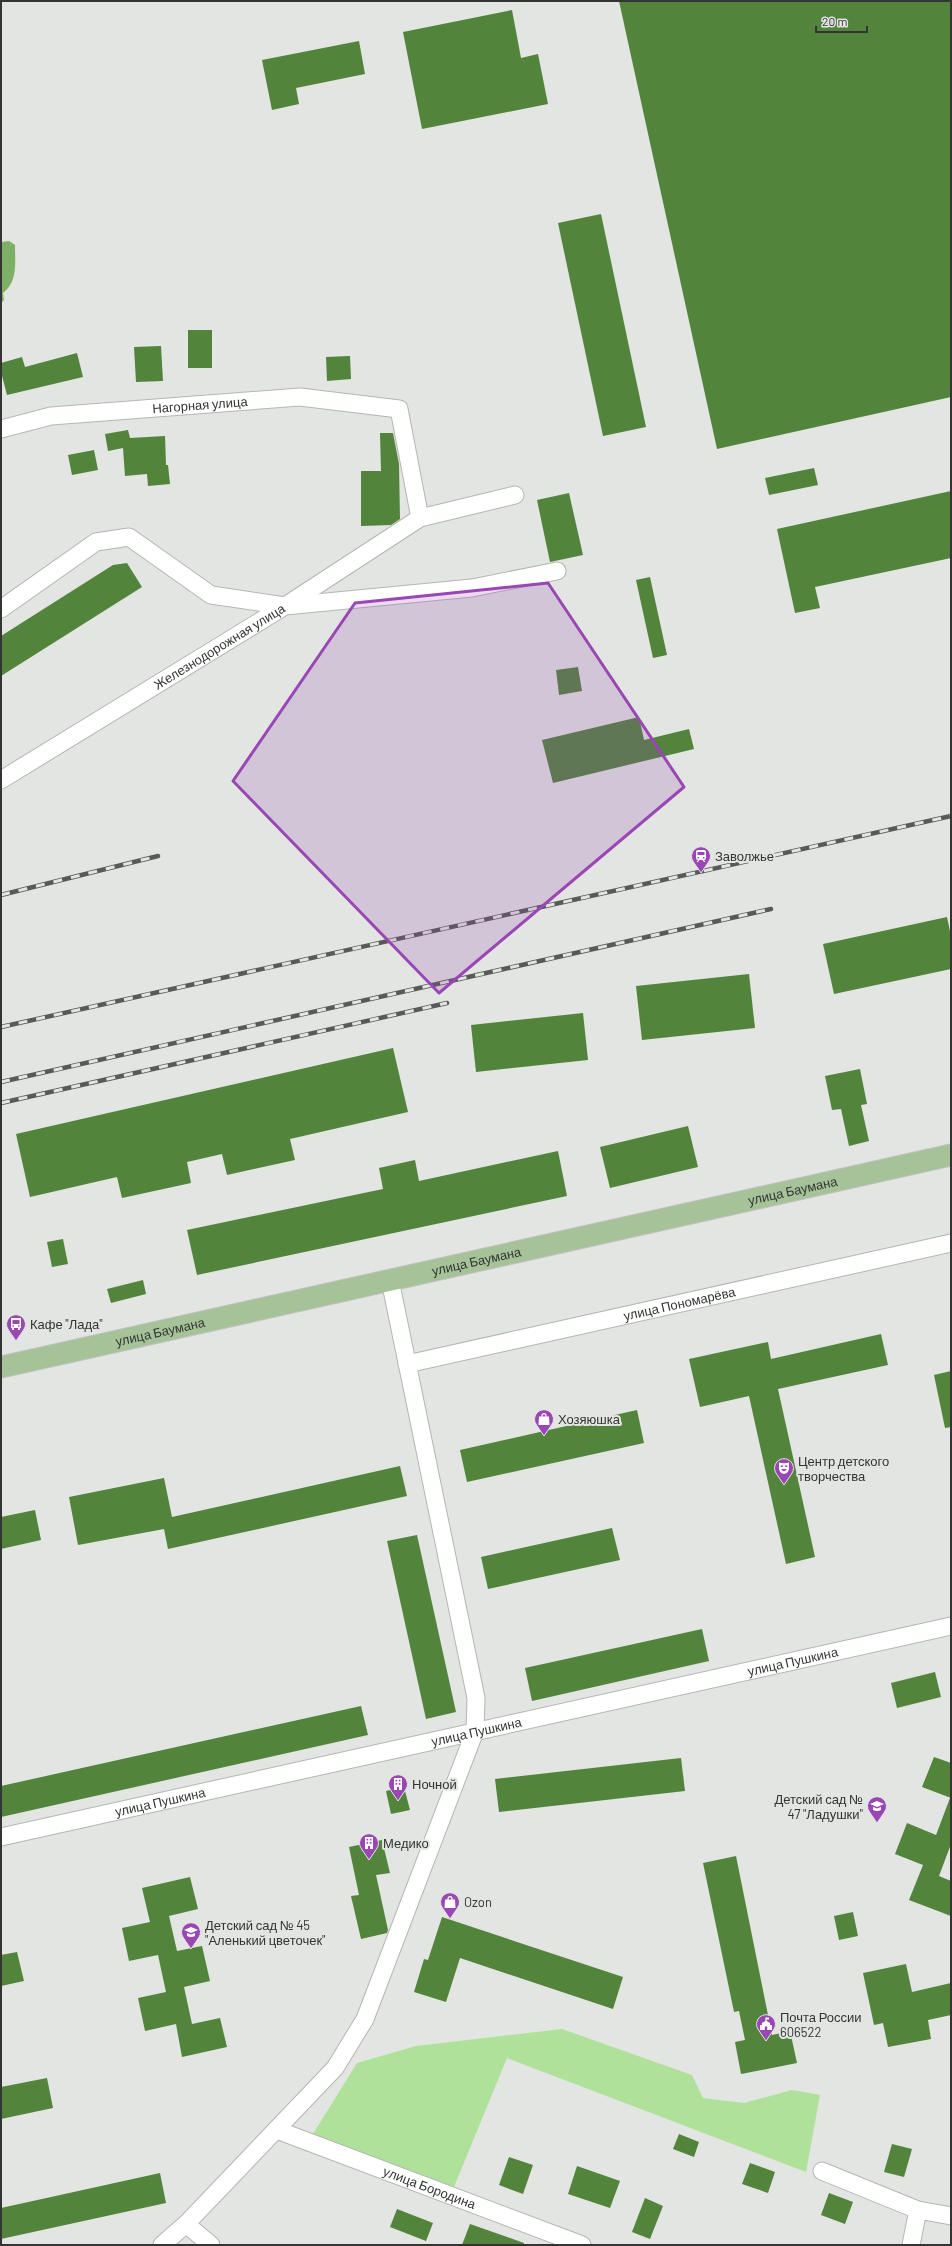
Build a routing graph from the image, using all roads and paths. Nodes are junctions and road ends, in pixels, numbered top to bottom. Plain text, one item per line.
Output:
1 (1, 428) edge
2 (514, 495) dead end
3 (420, 518) junction
4 (557, 571) dead end
5 (285, 606) junction
6 (1, 609) edge
7 (1, 780) edge
8 (951, 1155) edge
9 (951, 1243) edge
10 (390, 1280) junction
11 (407, 1364) junction
12 (1, 1367) edge
13 (951, 1626) edge
14 (475, 1731) junction
15 (1, 1837) edge
16 (277, 2130) junction
17 (822, 2172) dead end
18 (918, 2210) junction
19 (951, 2216) edge
20 (186, 2224) junction
21 (162, 2245) edge
22 (211, 2245) edge
23 (582, 2245) edge
24 (911, 2245) edge

1 - 3 street, Нагорная улица
2 - 3 street
3 - 5 street
4 - 5 street, Железнодорожная улица
5 - 6 street
5 - 7 street, Железнодорожная улица
8 - 10 main road, улица Баумана
9 - 11 street, улица Пономарёва
10 - 11 street
10 - 12 main road, улица Баумана
11 - 14 street
13 - 14 street, улица Пушкина
14 - 15 street, улица Пушкина
14 - 16 street
16 - 20 street
16 - 23 street, улица Бородина
17 - 18 street
18 - 19 street
18 - 24 street
20 - 21 street
20 - 22 street

